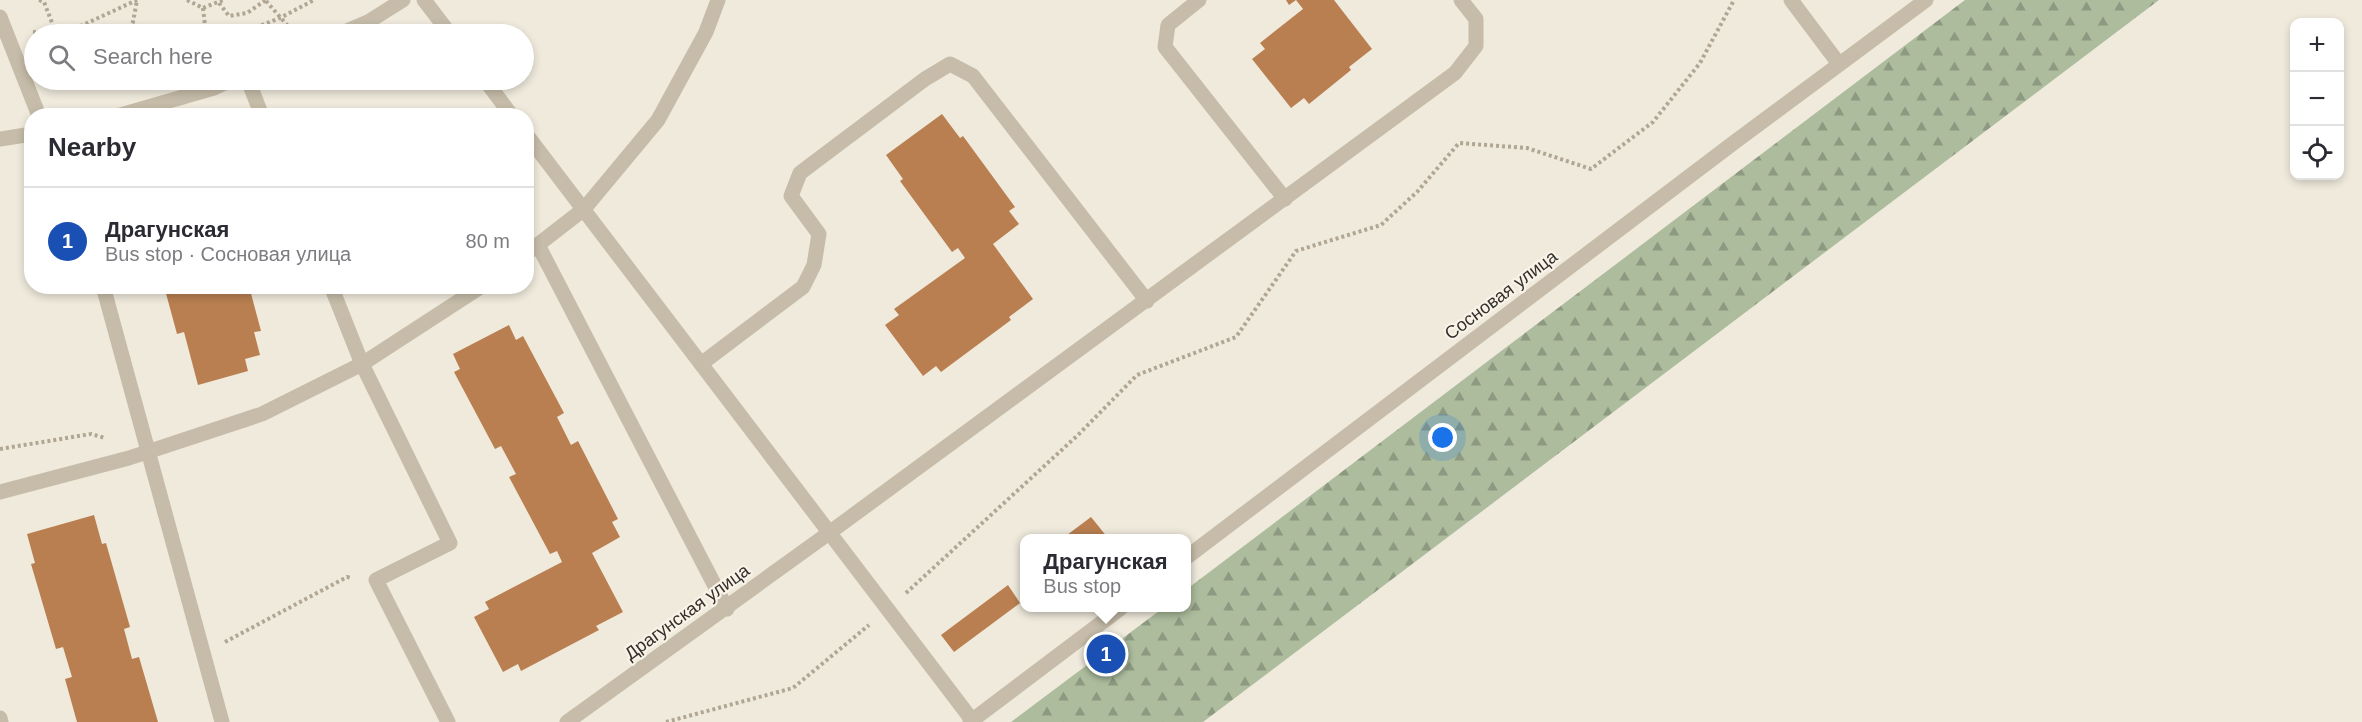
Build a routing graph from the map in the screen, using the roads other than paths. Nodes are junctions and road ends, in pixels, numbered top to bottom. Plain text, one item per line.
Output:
1 (403, 0) edge
2 (424, 0) edge
3 (718, 0) edge
4 (1199, 0) edge
5 (1461, 0) edge
6 (1791, 0) edge
7 (1926, 0) edge
8 (3, 24) edge
9 (363, 24) edge
10 (442, 24) edge
11 (1839, 64) junction
12 (24, 78) edge
13 (29, 90) edge
14 (208, 90) edge
15 (252, 90) edge
16 (492, 90) edge
17 (36, 108) edge
18 (148, 108) edge
19 (259, 108) edge
20 (506, 108) edge
21 (24, 135) edge
22 (0, 139) edge
23 (534, 144) edge
24 (1285, 199) junction
25 (584, 209) junction
26 (534, 248) edge
27 (534, 254) edge
28 (105, 294) edge
29 (334, 294) edge
30 (470, 294) edge
31 (1147, 301) junction
32 (362, 364) junction
33 (701, 364) junction
34 (148, 452) junction
35 (0, 492) edge
36 (829, 533) junction
37 (1191, 554) edge
38 (727, 609) junction
39 (1116, 612) edge
40 (971, 721) edge
41 (222, 722) edge
42 (448, 722) edge
43 (567, 722) edge

1 - 9 street
2 - 10 street
3 - 25 street
4 - 24 street
5 - 24 street, Драгунская улица
6 - 11 street
7 - 11 street, Сосновая улица
8 - 12 street
11 - 37 street, Сосновая улица
13 - 17 street
14 - 18 street
15 - 19 street
16 - 20 street
21 - 22 street
23 - 25 street
24 - 31 street, Драгунская улица
25 - 26 street
25 - 33 street
27 - 38 street
28 - 34 street
29 - 32 street
30 - 32 street
31 - 33 street
31 - 36 street, Драгунская улица
32 - 34 street
32 - 42 street
33 - 36 street
34 - 35 street
34 - 41 street
36 - 38 street, Драгунская улица
36 - 40 street
38 - 43 street, Драгунская улица
39 - 40 street

